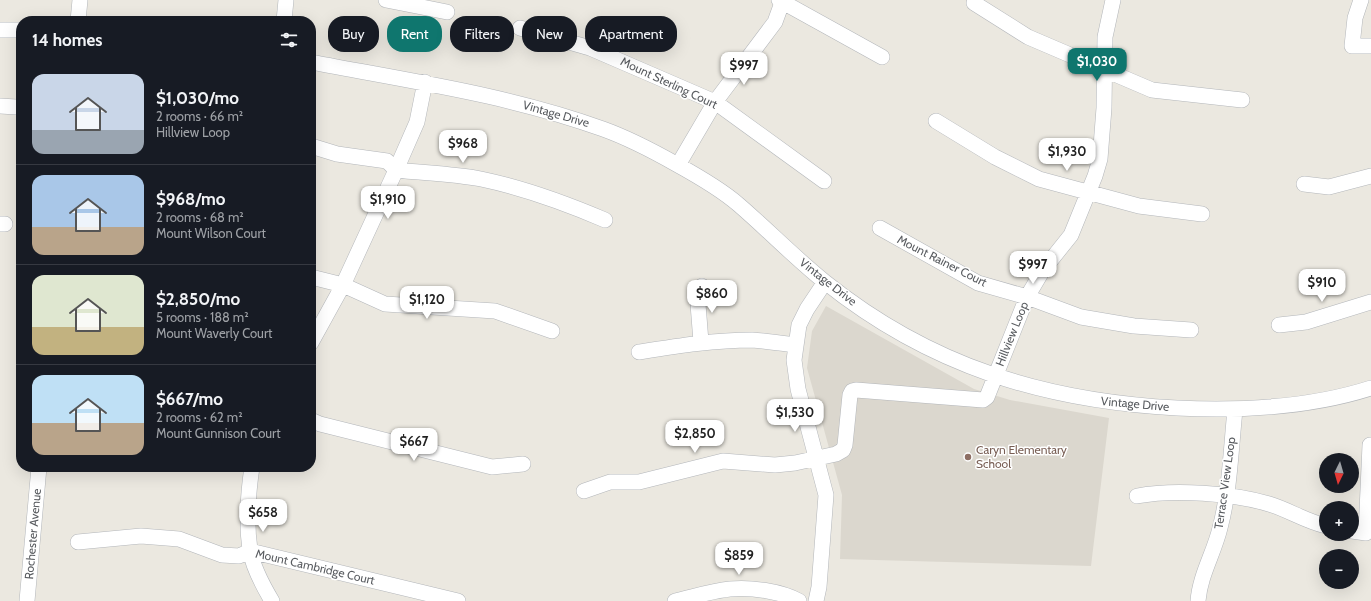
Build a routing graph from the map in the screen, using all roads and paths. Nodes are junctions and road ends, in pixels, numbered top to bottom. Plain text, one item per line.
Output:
1 (80, 0) edge
2 (286, 0) edge
3 (386, 0) edge
4 (1113, 0) edge
5 (1361, 0) edge
6 (782, 1) edge
7 (974, 3) dead end
8 (447, 12) dead end
9 (78, 16) edge
10 (284, 16) edge
11 (520, 28) dead end
12 (0, 30) edge
13 (16, 30) edge
14 (1371, 46) edge
15 (882, 57) dead end
16 (316, 63) edge
17 (1104, 71) junction
18 (425, 82) junction
19 (1242, 100) dead end
20 (714, 102) junction
21 (0, 106) edge
22 (16, 107) dead end
23 (936, 121) dead end
24 (316, 148) edge
25 (678, 165) junction
26 (396, 170) junction
27 (1371, 176) edge
28 (824, 181) dead end
29 (1304, 184) dead end
30 (1089, 192) junction
31 (1202, 214) dead end
32 (605, 220) dead end
33 (880, 228) dead end
34 (316, 278) edge
35 (825, 282) junction
36 (343, 285) junction
37 (702, 286) dead end
38 (1027, 297) junction
39 (1371, 302) edge
40 (1280, 325) dead end
41 (1191, 330) dead end
42 (552, 331) dead end
43 (316, 334) edge
44 (701, 342) junction
45 (795, 345) junction
46 (639, 352) dead end
47 (995, 376) junction
48 (1371, 388) edge
49 (1235, 410) junction
50 (316, 422) edge
51 (1370, 445) dead end
52 (816, 458) junction
53 (523, 464) dead end
54 (39, 472) edge
55 (251, 472) edge
56 (584, 491) dead end
57 (1137, 496) dead end
58 (1226, 496) junction
59 (1319, 524) edge
60 (1359, 532) edge
61 (78, 542) dead end
62 (250, 551) junction
63 (27, 601) edge
64 (272, 601) edge
65 (458, 601) edge
66 (675, 601) edge
67 (799, 601) edge
68 (816, 601) edge
69 (1198, 601) edge

1 - 9 street
2 - 10 street
3 - 8 street
4 - 17 street, Hillview Loop
5 - 14 street
6 - 15 street
6 - 20 street
7 - 17 street
11 - 20 street, Mount Sterling Court
12 - 13 street
16 - 18 street, Vintage Drive
17 - 19 street
17 - 30 street, Hillview Loop
18 - 25 street, Vintage Drive
18 - 26 street
20 - 25 street
20 - 28 street, Mount Sterling Court
21 - 22 street
23 - 30 street
24 - 26 street
25 - 35 street, Vintage Drive
26 - 32 street
26 - 36 street
27 - 29 street
30 - 31 street
30 - 38 street, Hillview Loop
33 - 38 street, Mount Rainer Court
34 - 36 street
35 - 45 street
35 - 47 street, Vintage Drive
36 - 42 street
36 - 43 street
37 - 44 street
38 - 41 street, Mount Rainer Court
38 - 47 street, Hillview Loop
39 - 40 street
44 - 45 street
44 - 46 street
45 - 52 street
47 - 49 street, Vintage Drive
47 - 52 street, Hillview Loop
48 - 49 street, Vintage Drive
49 - 58 street, Terrace View Loop
50 - 53 street
51 - 60 street
52 - 56 street
52 - 68 street
54 - 63 street, Rochester Avenue
55 - 62 street
57 - 58 street
58 - 59 street
58 - 69 street, Terrace View Loop
61 - 62 street, Mount Cambridge Court
62 - 64 street
62 - 65 street, Mount Cambridge Court
66 - 67 street

